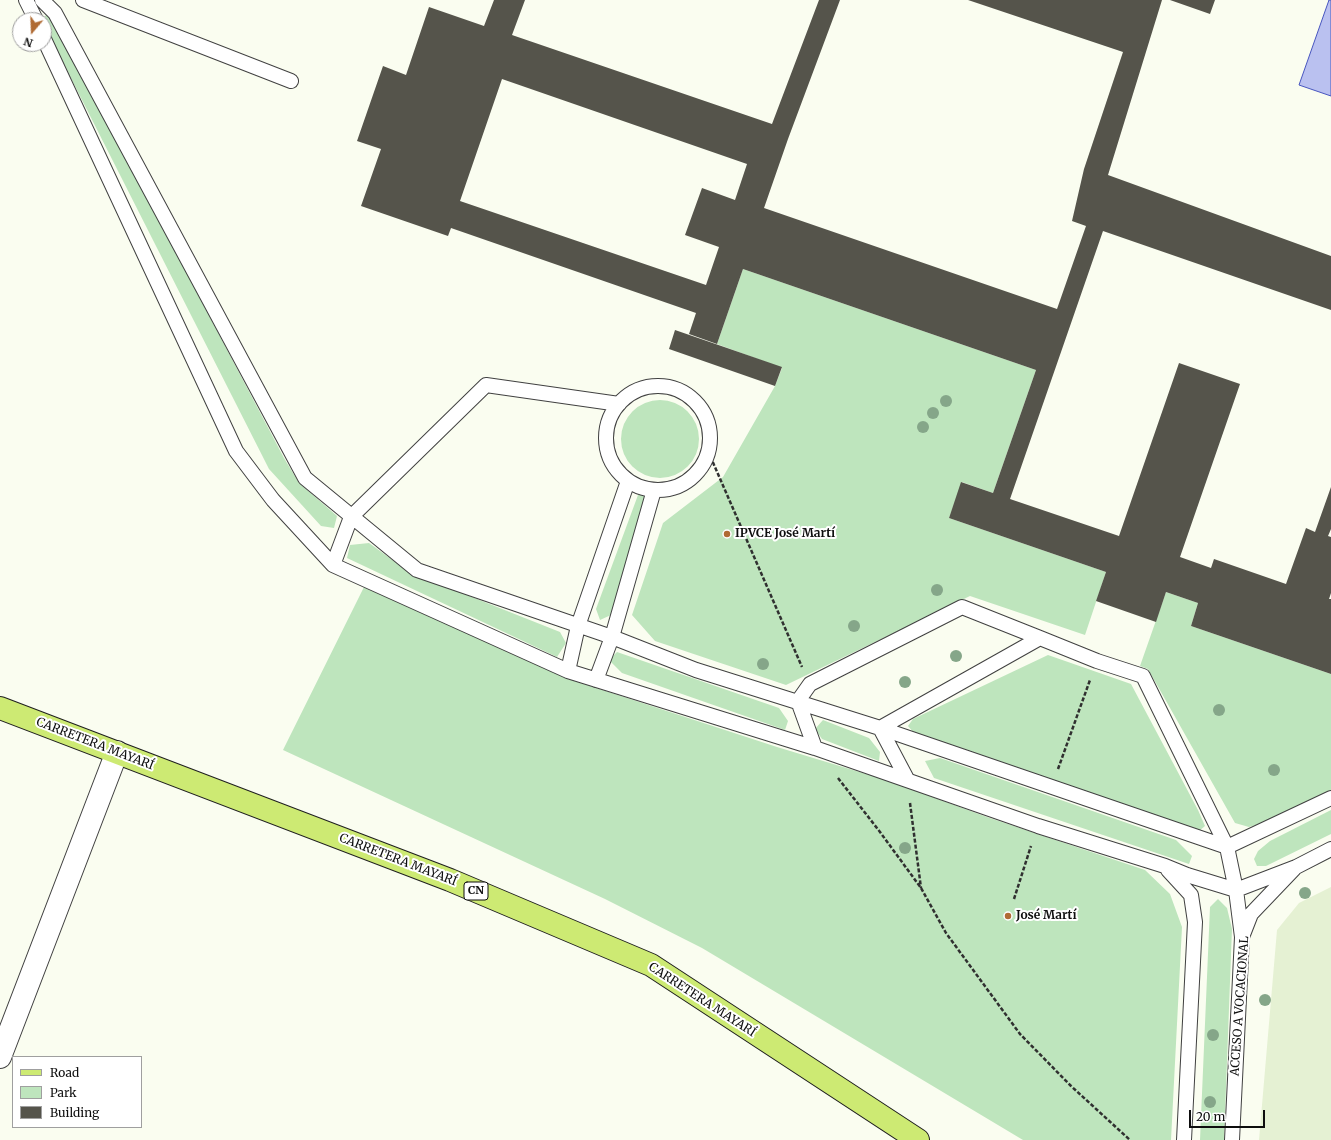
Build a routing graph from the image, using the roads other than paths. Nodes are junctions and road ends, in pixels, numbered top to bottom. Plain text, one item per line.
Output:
1 (26, 0) edge
2 (42, 0) edge
3 (83, 0) edge
4 (32, 12) edge
5 (50, 52) edge
6 (291, 81) dead end
7 (618, 404) junction
8 (628, 481) junction
9 (654, 490) junction
10 (351, 516) junction
11 (333, 564) junction
12 (578, 626) junction
13 (612, 637) junction
14 (1040, 638) junction
15 (568, 671) junction
16 (596, 680) junction
17 (798, 701) junction
18 (0, 708) edge
19 (880, 728) junction
20 (814, 748) junction
21 (117, 752) junction
22 (907, 779) junction
23 (1331, 798) edge
24 (1227, 846) junction
25 (1331, 849) edge
26 (1165, 866) junction
27 (1296, 866) junction
28 (1236, 890) junction
29 (1242, 937) junction
30 (0, 1057) edge
31 (918, 1140) edge
32 (1184, 1140) edge
33 (1232, 1140) edge

1 - 4 lane
2 - 10 lane
3 - 6 lane
5 - 11 lane
7 - 8 lane
7 - 9 lane
7 - 10 lane
8 - 9 lane
8 - 12 lane
9 - 13 lane
10 - 11 lane
10 - 12 lane
11 - 15 lane
12 - 13 lane
12 - 15 lane
13 - 16 lane
13 - 17 lane
14 - 17 lane
14 - 19 lane
14 - 24 lane
15 - 16 lane
16 - 20 lane
17 - 19 lane
17 - 20 lane
18 - 21 main road, CARRETERA MAYARÍ / CN
19 - 22 lane
19 - 24 lane
20 - 22 lane
21 - 30 street
21 - 31 main road, CARRETERA MAYARÍ / CN
22 - 26 lane
23 - 24 lane
24 - 28 lane
25 - 27 lane
26 - 28 lane
26 - 32 lane
27 - 28 lane
27 - 29 lane, ACCESO A VOCACIONAL
28 - 29 lane
29 - 33 lane, ACCESO A VOCACIONAL

